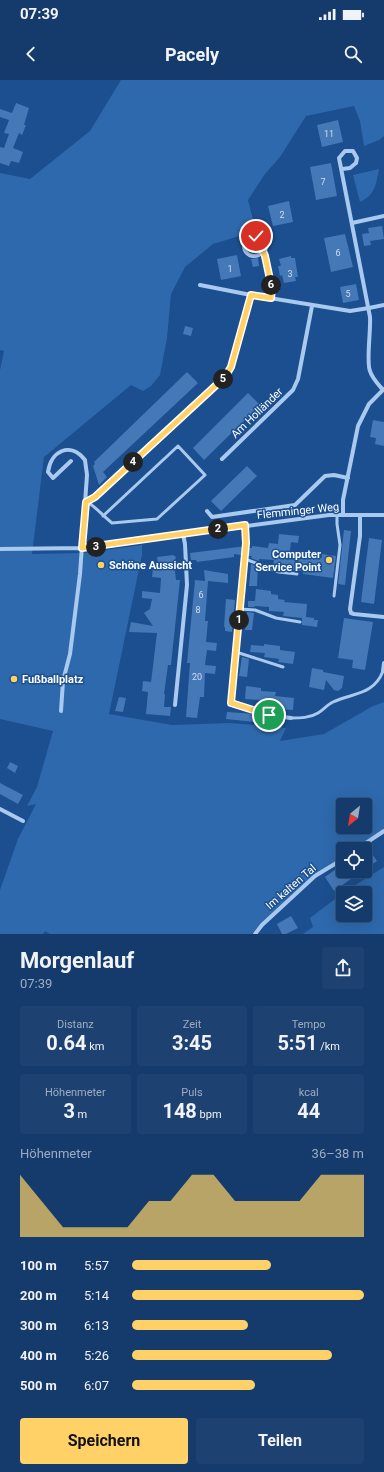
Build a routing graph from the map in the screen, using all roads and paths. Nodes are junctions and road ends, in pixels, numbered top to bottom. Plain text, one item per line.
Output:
1 (342, 169) junction
2 (384, 216) edge
3 (352, 222) junction
4 (263, 251) junction
5 (200, 285) dead end
6 (251, 295) junction
7 (271, 298) junction
8 (384, 304) edge
9 (312, 306) junction
10 (369, 308) junction
11 (383, 389) edge
12 (222, 458) dead end
13 (71, 461) dead end
14 (348, 478) junction
15 (86, 502) junction
16 (207, 511) dead end
17 (337, 514) junction
18 (343, 514) junction
19 (360, 515) junction
20 (384, 515) edge
21 (103, 516) junction
22 (245, 525) junction
23 (183, 534) junction
24 (82, 548) junction
25 (0, 549) edge
26 (245, 559) junction
27 (297, 574) dead end
28 (334, 596) dead end
29 (240, 609) junction
30 (384, 617) edge
31 (300, 622) dead end
32 (236, 652) junction
33 (384, 664) edge
34 (283, 667) dead end
35 (383, 671) joint
36 (175, 705) dead end
37 (60, 712) dead end
38 (291, 718) joint
39 (0, 809) edge
40 (23, 821) dead end
41 (384, 831) edge
42 (368, 842) edge
43 (336, 863) edge
44 (255, 934) edge

1 - 1 street
1 - 3 street
2 - 3 street
3 - 10 street
4 - 4 street
4 - 7 street
5 - 6 street
6 - 7 street
6 - 15 street
7 - 9 street
8 - 10 street
9 - 10 street
9 - 12 street, Am Holländer
10 - 11 street
11 - 14 street
13 - 15 street
14 - 16 street
14 - 18 street
15 - 21 lane
15 - 24 street
17 - 18 street, Flemminger Weg
17 - 22 street, Flemminger Weg
17 - 28 lane
18 - 19 street, Flemminger Weg
19 - 20 street, Flemminger Weg
19 - 30 street
21 - 21 lane
22 - 23 street, Flemminger Weg
22 - 26 street
23 - 24 street, Flemminger Weg
23 - 36 street
24 - 25 street, Flemminger Weg
24 - 37 street
26 - 27 lane
26 - 29 street
29 - 31 lane
29 - 32 street
32 - 34 lane
32 - 38 street
33 - 35 street
35 - 38 lane
39 - 40 street
41 - 42 street
43 - 44 street, Im kalten Tal

